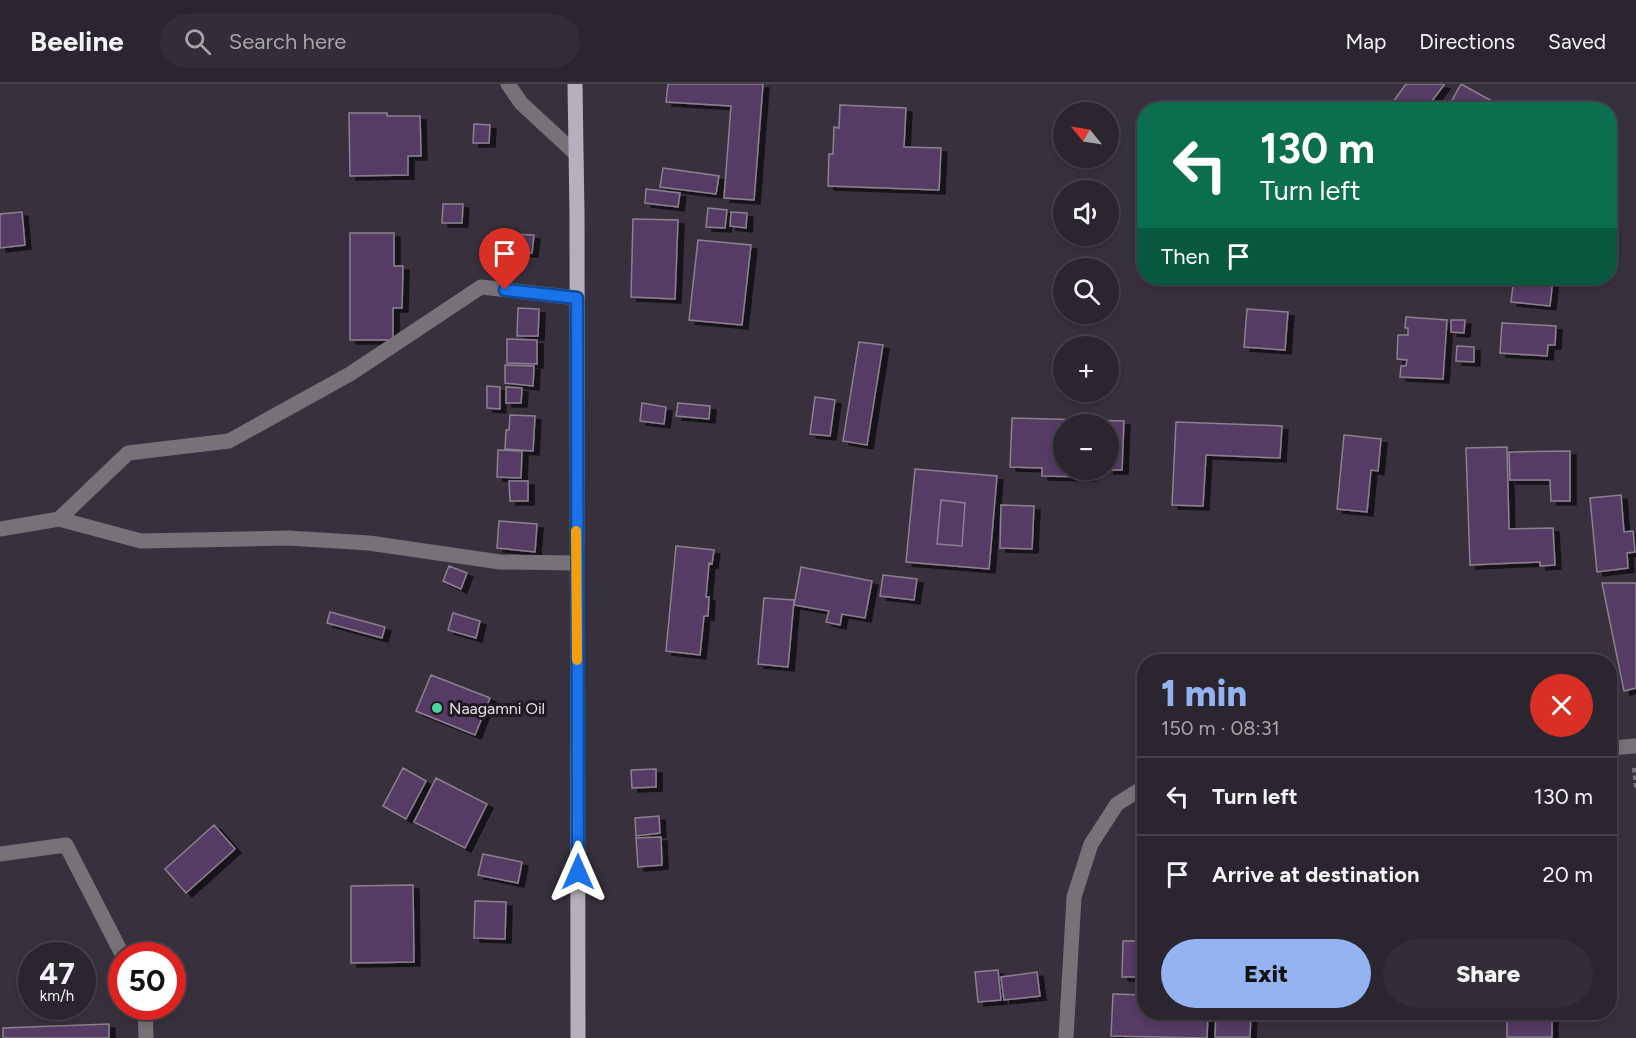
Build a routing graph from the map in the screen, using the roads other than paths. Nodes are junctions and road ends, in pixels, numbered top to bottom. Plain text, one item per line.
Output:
1 (508, 84) edge
2 (575, 84) edge
3 (575, 153) junction
4 (577, 298) junction
5 (59, 519) junction
6 (0, 529) edge
7 (576, 563) junction
8 (1636, 746) edge
9 (1617, 747) edge
10 (1137, 791) edge
11 (0, 854) edge
12 (116, 942) edge
13 (145, 1020) edge
14 (146, 1038) edge
15 (578, 1038) edge
16 (1066, 1038) edge

1 - 3 street
2 - 3 main road
3 - 4 main road
4 - 5 street
4 - 7 main road
5 - 6 street
5 - 7 street
7 - 15 main road
8 - 9 street
10 - 16 street
11 - 12 street
13 - 14 street

